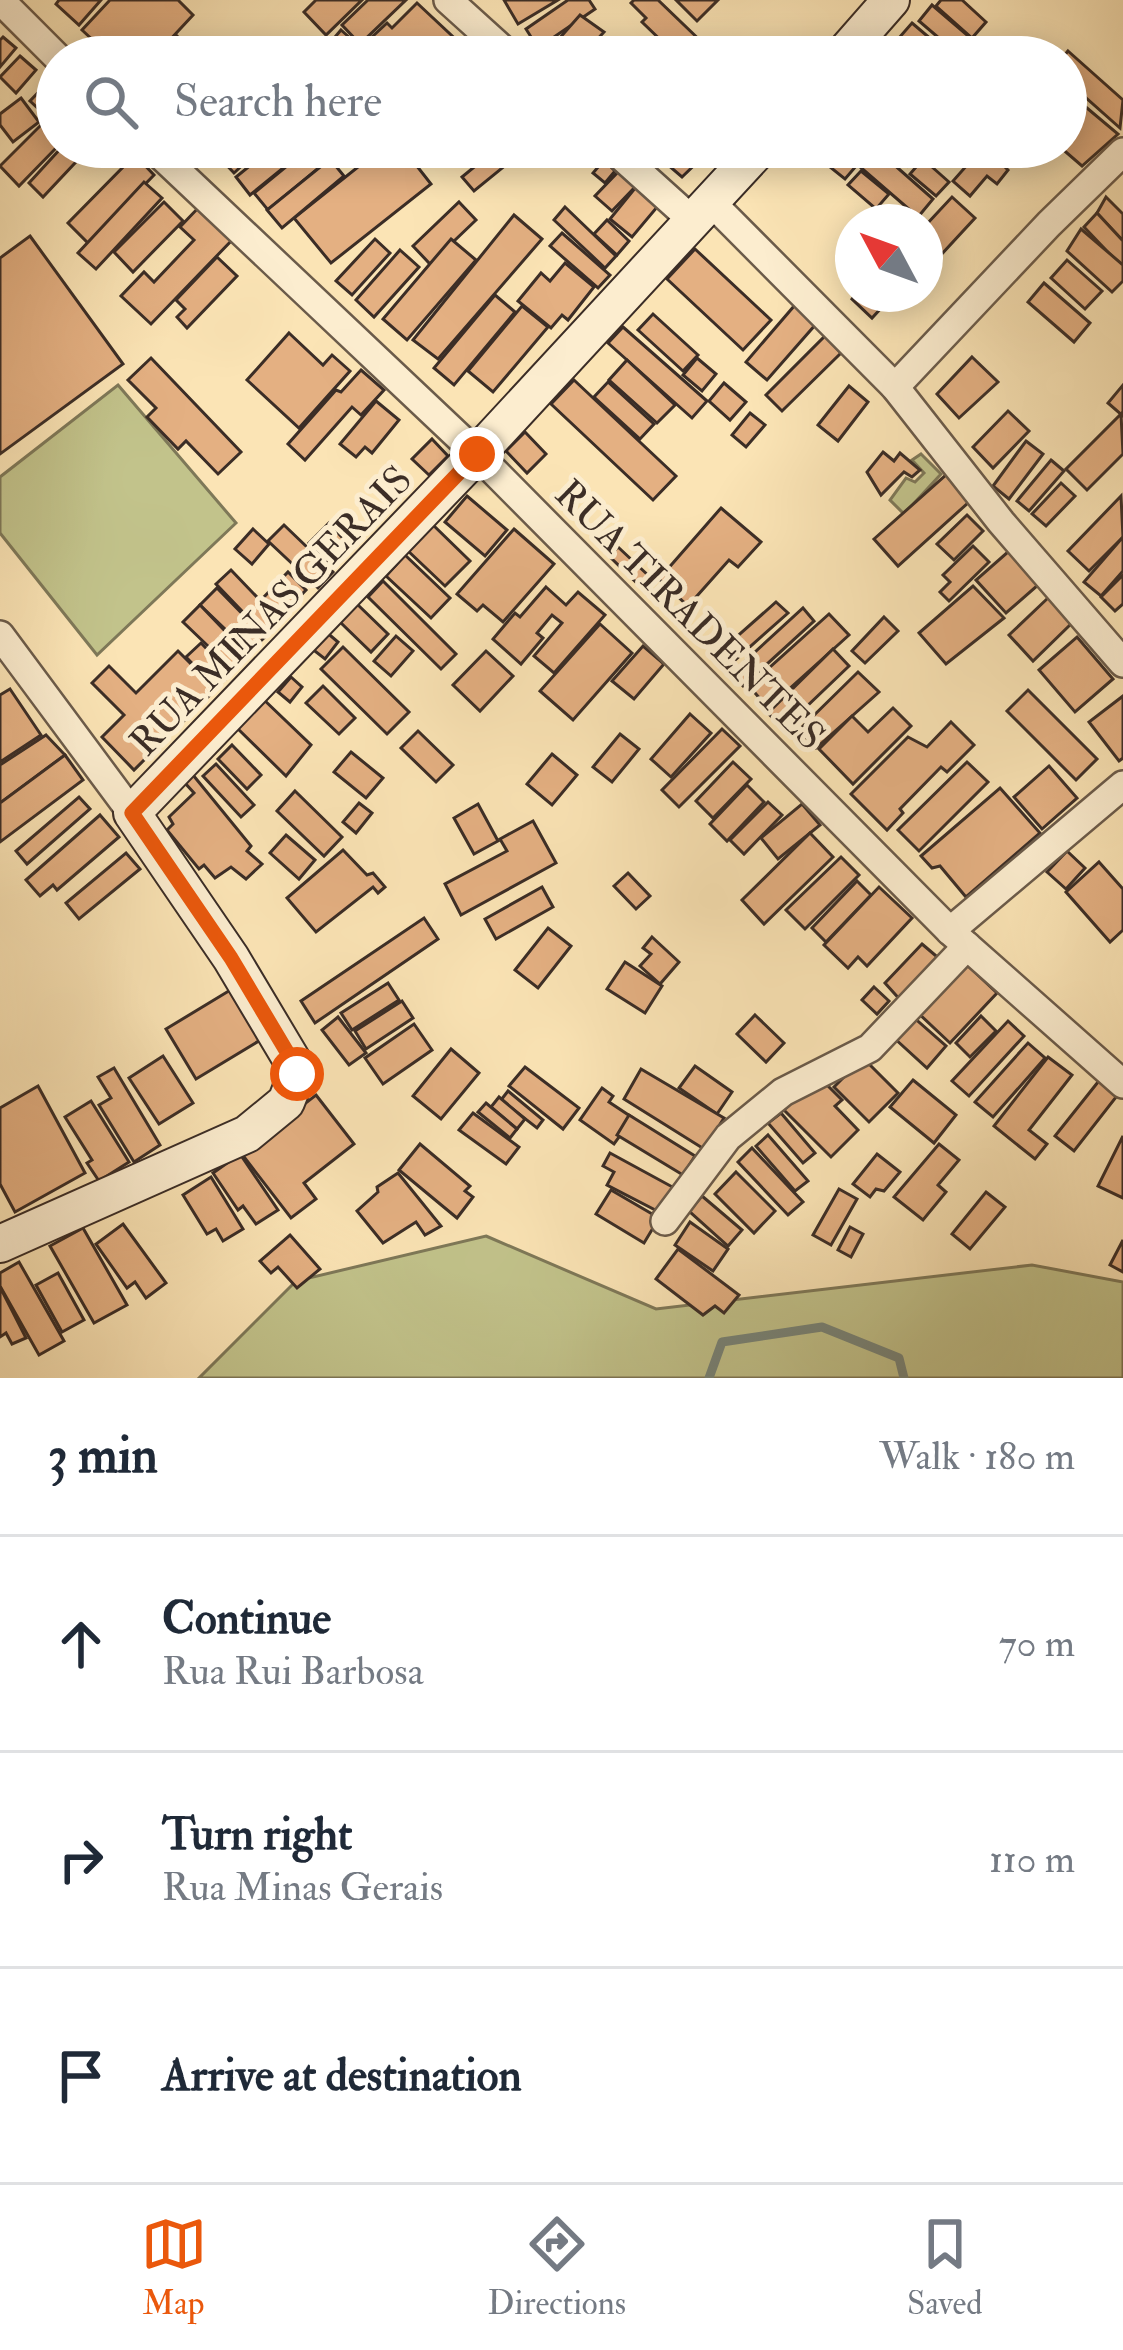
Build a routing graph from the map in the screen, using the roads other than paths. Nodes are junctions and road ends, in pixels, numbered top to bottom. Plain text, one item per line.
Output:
1 (0, 0) edge
2 (448, 0) edge
3 (891, 0) edge
4 (36, 36) edge
5 (488, 36) edge
6 (859, 36) edge
7 (1123, 152) edge
8 (174, 168) edge
9 (640, 168) edge
10 (742, 168) edge
11 (702, 212) junction
12 (895, 387) junction
13 (477, 454) junction
14 (0, 635) edge
15 (1123, 663) edge
16 (1123, 785) edge
17 (132, 813) junction
18 (958, 938) junction
19 (1123, 1084) edge
20 (665, 1221) dead end
21 (0, 1244) edge

1 - 4 street
2 - 5 street
3 - 6 street
7 - 12 street
8 - 13 street, RUA TIRADENTES
9 - 11 street
10 - 11 street, RUA MINAS GERAIS
11 - 12 street
11 - 13 street, RUA MINAS GERAIS
12 - 15 street
13 - 17 street, RUA MINAS GERAIS
13 - 18 street, RUA TIRADENTES
14 - 17 street
16 - 18 street
17 - 21 street
18 - 19 street, RUA TIRADENTES
18 - 20 street

